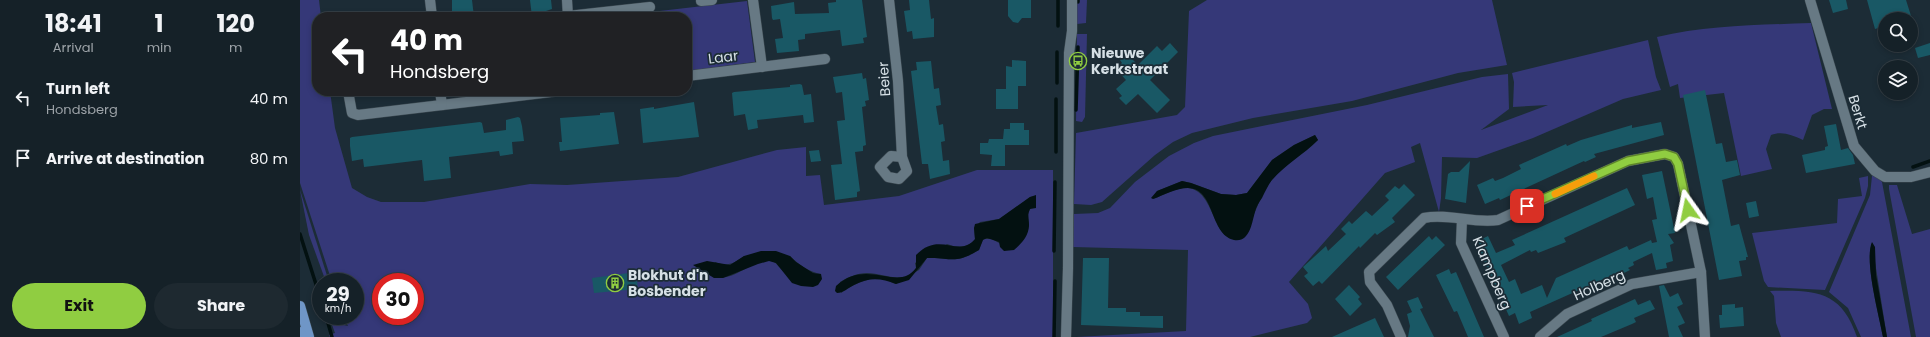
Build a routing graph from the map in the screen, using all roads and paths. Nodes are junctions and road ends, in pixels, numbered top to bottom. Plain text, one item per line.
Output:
1 (430, 0) edge
2 (566, 0) edge
3 (712, 0) edge
4 (753, 0) edge
5 (889, 0) edge
6 (1072, 0) edge
7 (1810, 0) edge
8 (701, 1) dead end
9 (650, 7) dead end
10 (431, 12) edge
11 (567, 12) edge
12 (609, 12) edge
13 (824, 59) dead end
14 (762, 67) junction
15 (692, 75) edge
16 (349, 96) edge
17 (441, 96) edge
18 (517, 96) edge
19 (442, 105) junction
20 (902, 157) dead end
21 (1930, 172) edge
22 (1462, 219) junction
23 (1701, 272) junction
24 (300, 306) edge
25 (300, 332) edge
26 (302, 337) edge
27 (309, 337) edge
28 (1066, 337) edge
29 (1401, 337) edge
30 (1504, 337) edge
31 (1540, 337) edge
32 (1704, 337) edge

1 - 10 street
2 - 11 street
3 - 8 street
4 - 14 street
5 - 20 street, Beier
6 - 28 street
7 - 21 street, Berkt
9 - 12 street
13 - 14 street, Laar
14 - 15 street, Laar
16 - 19 street
17 - 19 street
18 - 19 street
22 - 23 street
22 - 29 street
22 - 30 street, Klampberg
23 - 31 street, Holberg
23 - 32 street
24 - 27 main road
25 - 26 main road

